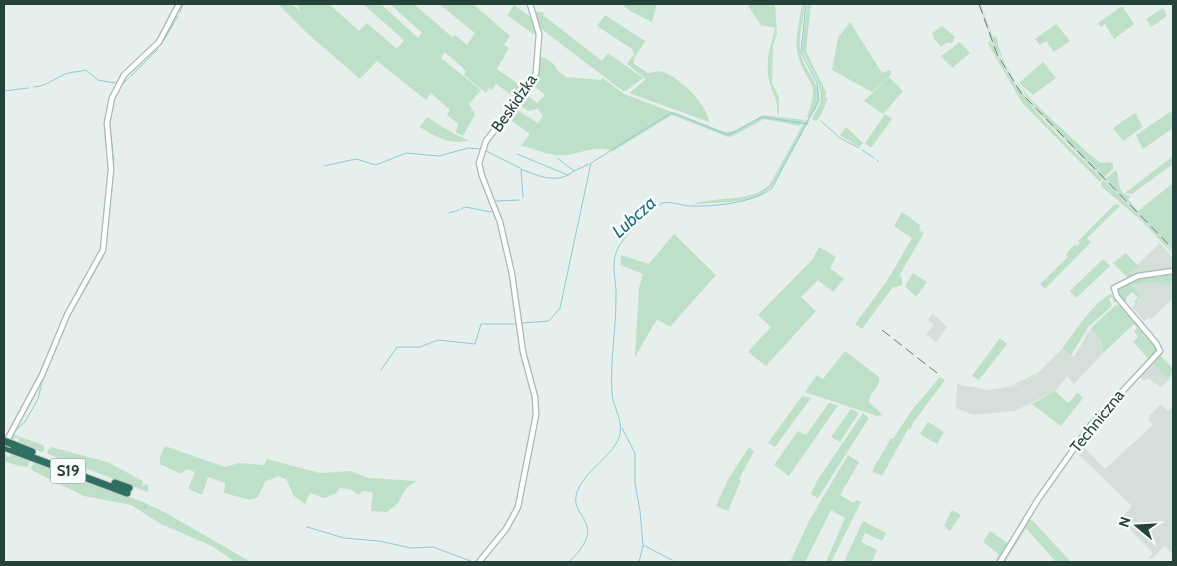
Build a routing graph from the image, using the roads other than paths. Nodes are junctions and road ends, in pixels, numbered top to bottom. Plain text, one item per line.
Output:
1 (179, 4) edge
2 (530, 4) edge
3 (1173, 271) edge
4 (4, 442) edge
5 (7, 446) edge
6 (128, 490) dead end
7 (479, 562) edge
8 (1000, 562) edge

1 - 5 street
2 - 7 street, Beskidzka
3 - 8 street, Techniczna
4 - 5 highway, S19, bridge
5 - 6 highway, S19

